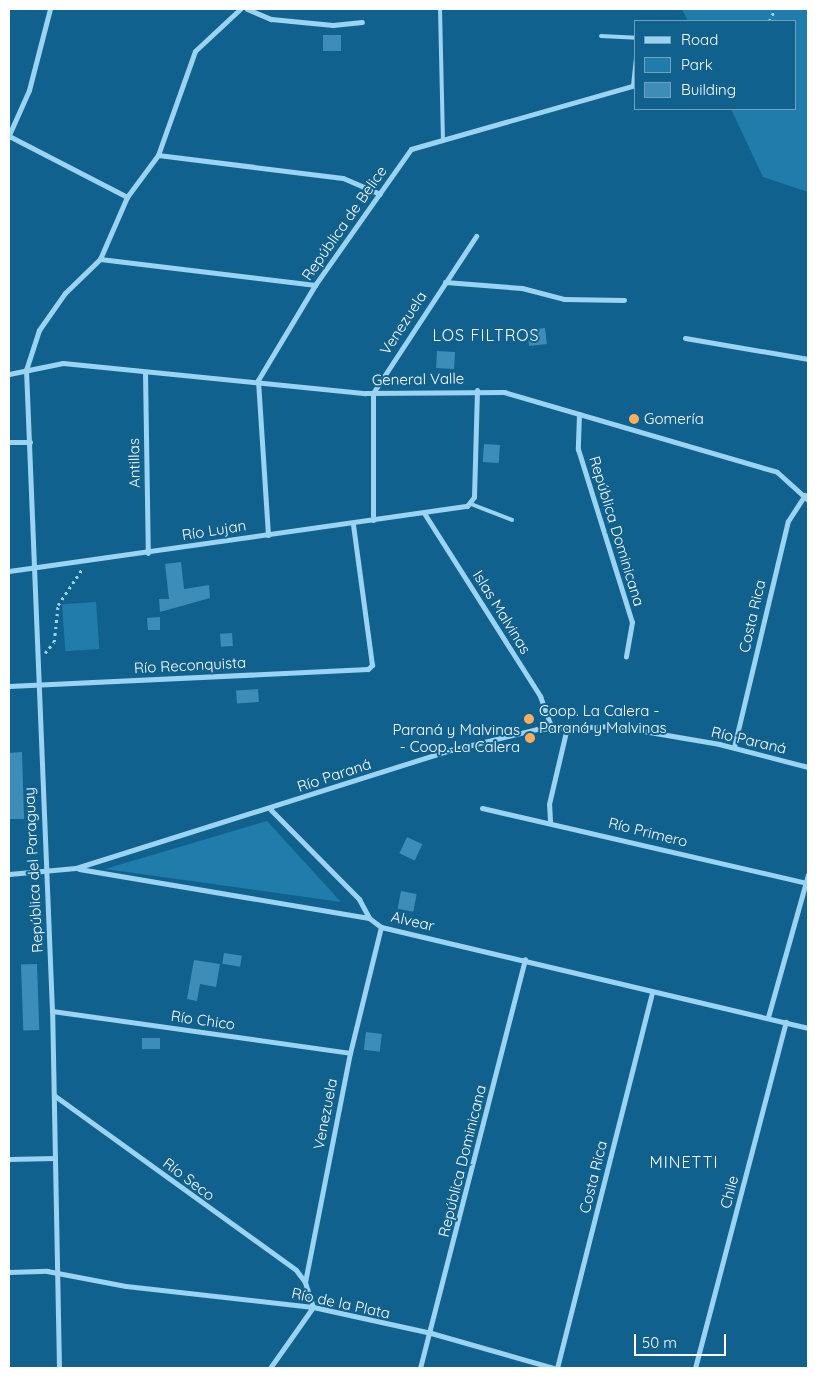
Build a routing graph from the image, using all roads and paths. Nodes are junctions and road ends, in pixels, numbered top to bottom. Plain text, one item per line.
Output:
1 (50, 9) edge
2 (240, 9) edge
3 (247, 9) edge
4 (440, 9) edge
5 (775, 9) edge
6 (769, 20) edge
7 (362, 22) dead end
8 (600, 36) dead end
9 (634, 38) edge
10 (634, 86) edge
11 (9, 135) edge
12 (443, 139) junction
13 (158, 155) junction
14 (380, 194) junction
15 (126, 197) junction
16 (476, 236) dead end
17 (100, 259) junction
18 (445, 282) junction
19 (315, 285) junction
20 (624, 300) dead end
21 (684, 338) dead end
22 (808, 358) edge
23 (26, 370) junction
24 (145, 372) junction
25 (9, 374) edge
26 (258, 380) junction
27 (477, 390) junction
28 (373, 393) junction
29 (579, 414) junction
30 (9, 442) edge
31 (30, 442) junction
32 (806, 498) edge
33 (469, 505) junction
34 (424, 513) junction
35 (373, 520) junction
36 (512, 520) dead end
37 (353, 524) junction
38 (268, 535) junction
39 (148, 553) junction
40 (84, 563) junction
41 (34, 570) junction
42 (9, 571) edge
43 (626, 656) dead end
44 (37, 664) junction
45 (38, 685) junction
46 (9, 686) edge
47 (567, 727) junction
48 (551, 728) junction
49 (734, 747) junction
50 (808, 767) edge
51 (482, 808) dead end
52 (270, 809) junction
53 (550, 821) junction
54 (76, 868) junction
55 (45, 872) junction
56 (9, 874) edge
57 (808, 875) edge
58 (807, 883) edge
59 (369, 918) junction
60 (381, 927) junction
61 (526, 959) junction
62 (652, 993) junction
63 (52, 1011) junction
64 (768, 1017) junction
65 (786, 1022) junction
66 (808, 1028) edge
67 (350, 1052) junction
68 (55, 1096) junction
69 (55, 1158) junction
70 (9, 1159) edge
71 (9, 1272) edge
72 (60, 1272) junction
73 (306, 1282) junction
74 (313, 1307) junction
75 (431, 1333) junction
76 (59, 1368) edge
77 (270, 1368) edge
78 (420, 1368) edge
79 (556, 1368) edge
80 (695, 1368) edge

1 - 11 street
2 - 13 street
3 - 7 street
4 - 12 lane
5 - 6 path
8 - 9 lane
10 - 12 street, República de Belice
11 - 15 street
12 - 14 street, República de Belice
13 - 14 street
13 - 15 street
14 - 19 street, República de Belice
15 - 17 street
16 - 18 street, Venezuela
17 - 19 street
17 - 23 street
18 - 20 street
18 - 28 street, Venezuela
19 - 26 street, República de Belice
21 - 22 street
23 - 24 street, General Valle
23 - 25 street, General Valle
23 - 31 street, República del Paraguay
24 - 26 street, General Valle
24 - 39 street, Antillas
26 - 28 street, General Valle
26 - 38 street
27 - 28 street, General Valle
27 - 29 street, General Valle
27 - 33 street
28 - 35 street
29 - 32 street, General Valle
29 - 43 street, República Dominicana
30 - 31 street
31 - 41 street, República del Paraguay
32 - 49 street, Costa Rica
33 - 34 street, Río Lujan
33 - 36 lane
34 - 35 street, Río Lujan
34 - 48 street, Islas Malvinas
35 - 37 street, Río Lujan
37 - 38 street, Río Lujan
37 - 45 street, Río Reconquista
38 - 39 street, Río Lujan
39 - 40 street, Río Lujan
40 - 41 street, Río Lujan
40 - 44 path
41 - 42 street, Río Lujan
41 - 44 street, República del Paraguay
44 - 45 street, República del Paraguay
45 - 46 street, Río Reconquista
45 - 55 street, República del Paraguay
47 - 48 street, Río Paraná
47 - 49 street, Río Paraná
47 - 53 street
48 - 52 street, Río Paraná
49 - 50 street, Río Paraná
51 - 53 street, Río Primero
52 - 54 street, Río Paraná
52 - 59 street
53 - 58 street, Río Primero
54 - 55 street, Alvear
54 - 59 street, Alvear
55 - 56 street, Alvear
55 - 63 street, República del Paraguay
57 - 58 street
58 - 64 street
59 - 60 street, Alvear
60 - 61 street, Alvear
60 - 67 street, Venezuela
61 - 62 street, Alvear
61 - 75 street, República Dominicana
62 - 64 street, Alvear
62 - 79 street, Costa Rica
63 - 67 street, Río Chico
63 - 68 street, República del Paraguay
64 - 65 street, Alvear
65 - 66 street, Alvear
65 - 80 street, Chile
67 - 73 street, Venezuela
68 - 69 street, República del Paraguay
68 - 73 street, Río Seco
69 - 70 street
69 - 72 street, República del Paraguay
71 - 72 street, Río de la Plata
72 - 74 street, Río de la Plata
72 - 76 street, República del Paraguay
73 - 74 street, Venezuela
74 - 75 street, Río de la Plata
74 - 77 street
75 - 78 street, República Dominicana
75 - 79 street, Río de la Plata

